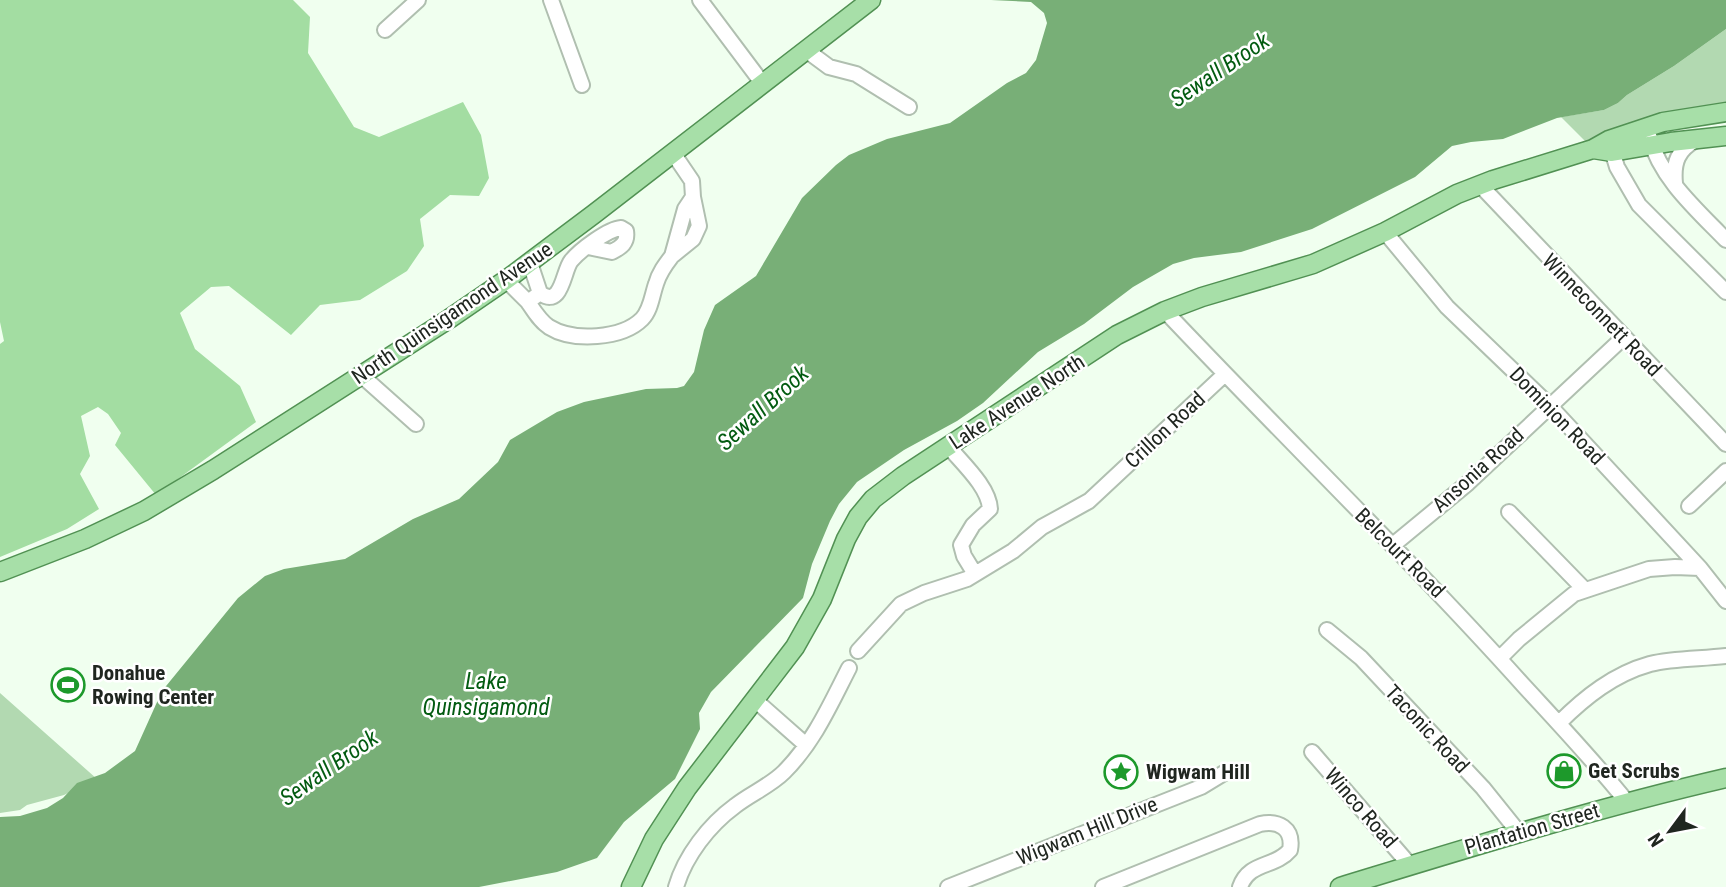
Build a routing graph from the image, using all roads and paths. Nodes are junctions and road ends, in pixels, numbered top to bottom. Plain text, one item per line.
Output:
1 (418, 0) edge
2 (551, 0) edge
3 (700, 0) edge
4 (872, 0) edge
5 (385, 30) dead end
6 (806, 50) junction
7 (763, 84) junction
8 (582, 85) dead end
9 (909, 107) dead end
10 (1726, 112) edge
11 (1647, 127) junction
12 (1726, 136) edge
13 (1698, 139) junction
14 (1652, 145) junction
15 (1611, 146) junction
16 (673, 153) junction
17 (1675, 184) junction
18 (1479, 185) junction
19 (1385, 232) junction
20 (1726, 240) edge
21 (588, 247) dead end
22 (530, 263) junction
23 (506, 280) junction
24 (1726, 292) edge
25 (534, 298) junction
26 (1165, 311) junction
27 (1624, 337) junction
28 (1225, 374) junction
29 (361, 375) junction
30 (1549, 405) junction
31 (416, 424) dead end
32 (1726, 444) edge
33 (948, 446) junction
34 (1726, 471) edge
35 (1689, 506) dead end
36 (1509, 512) dead end
37 (1393, 545) junction
38 (1700, 568) junction
39 (0, 572) edge
40 (975, 574) junction
41 (1585, 590) junction
42 (1726, 601) edge
43 (1327, 630) dead end
44 (858, 651) dead end
45 (1726, 656) edge
46 (1500, 658) junction
47 (849, 668) dead end
48 (755, 700) junction
49 (1559, 723) junction
50 (806, 745) junction
51 (1312, 752) dead end
52 (1224, 773) dead end
53 (1726, 778) edge
54 (1627, 802) junction
55 (1520, 834) junction
56 (1409, 864) junction
57 (1367, 883) edge
58 (631, 887) edge
59 (676, 887) edge
60 (948, 887) edge
61 (1103, 887) edge
62 (1240, 887) edge
63 (1340, 887) edge

1 - 5 street
2 - 8 street
3 - 7 street
4 - 6 main road, North Quinsigamond Avenue
6 - 7 main road, North Quinsigamond Avenue
6 - 9 street
7 - 16 main road, North Quinsigamond Avenue
10 - 11 main road, Lake Avenue North
11 - 14 street
11 - 15 main road, Lake Avenue North
12 - 13 main road, Lake Avenue North
13 - 14 main road, Lake Avenue North
13 - 17 street
14 - 15 main road, Lake Avenue North
14 - 17 street
15 - 18 main road, Lake Avenue North
15 - 24 street
16 - 22 main road, North Quinsigamond Avenue
16 - 25 street
17 - 20 street
18 - 19 main road, Lake Avenue North
18 - 27 street, Winneconnett Road
19 - 26 main road, Lake Avenue North
19 - 30 street, Dominion Road
21 - 25 street
22 - 23 main road, North Quinsigamond Avenue
22 - 25 street
23 - 25 street
23 - 29 main road, North Quinsigamond Avenue
26 - 28 street, Belcourt Road
26 - 33 main road, Lake Avenue North
27 - 30 street, Ansonia Road
27 - 32 street, Winneconnett Road
28 - 37 street, Belcourt Road
28 - 40 street, Crillon Road
29 - 31 street
29 - 39 main road, North Quinsigamond Avenue
30 - 37 street, Ansonia Road
30 - 38 street, Dominion Road
33 - 40 street
33 - 48 main road, Lake Avenue North
34 - 35 street
36 - 41 street
37 - 46 street, Belcourt Road
38 - 41 street
38 - 42 street, Dominion Road
40 - 44 street, Crillon Road
41 - 46 street
43 - 55 street, Taconic Road
45 - 49 street
46 - 49 street, Belcourt Road
47 - 50 street
48 - 50 street
48 - 58 main road, Lake Avenue North
49 - 54 street, Belcourt Road
50 - 59 street
51 - 56 street, Winco Road
52 - 60 street, Wigwam Hill Drive
53 - 54 main road, Plantation Street
54 - 55 main road, Plantation Street
55 - 56 main road, Plantation Street
56 - 57 main road, Plantation Street
57 - 63 main road, Plantation Street
61 - 62 street

